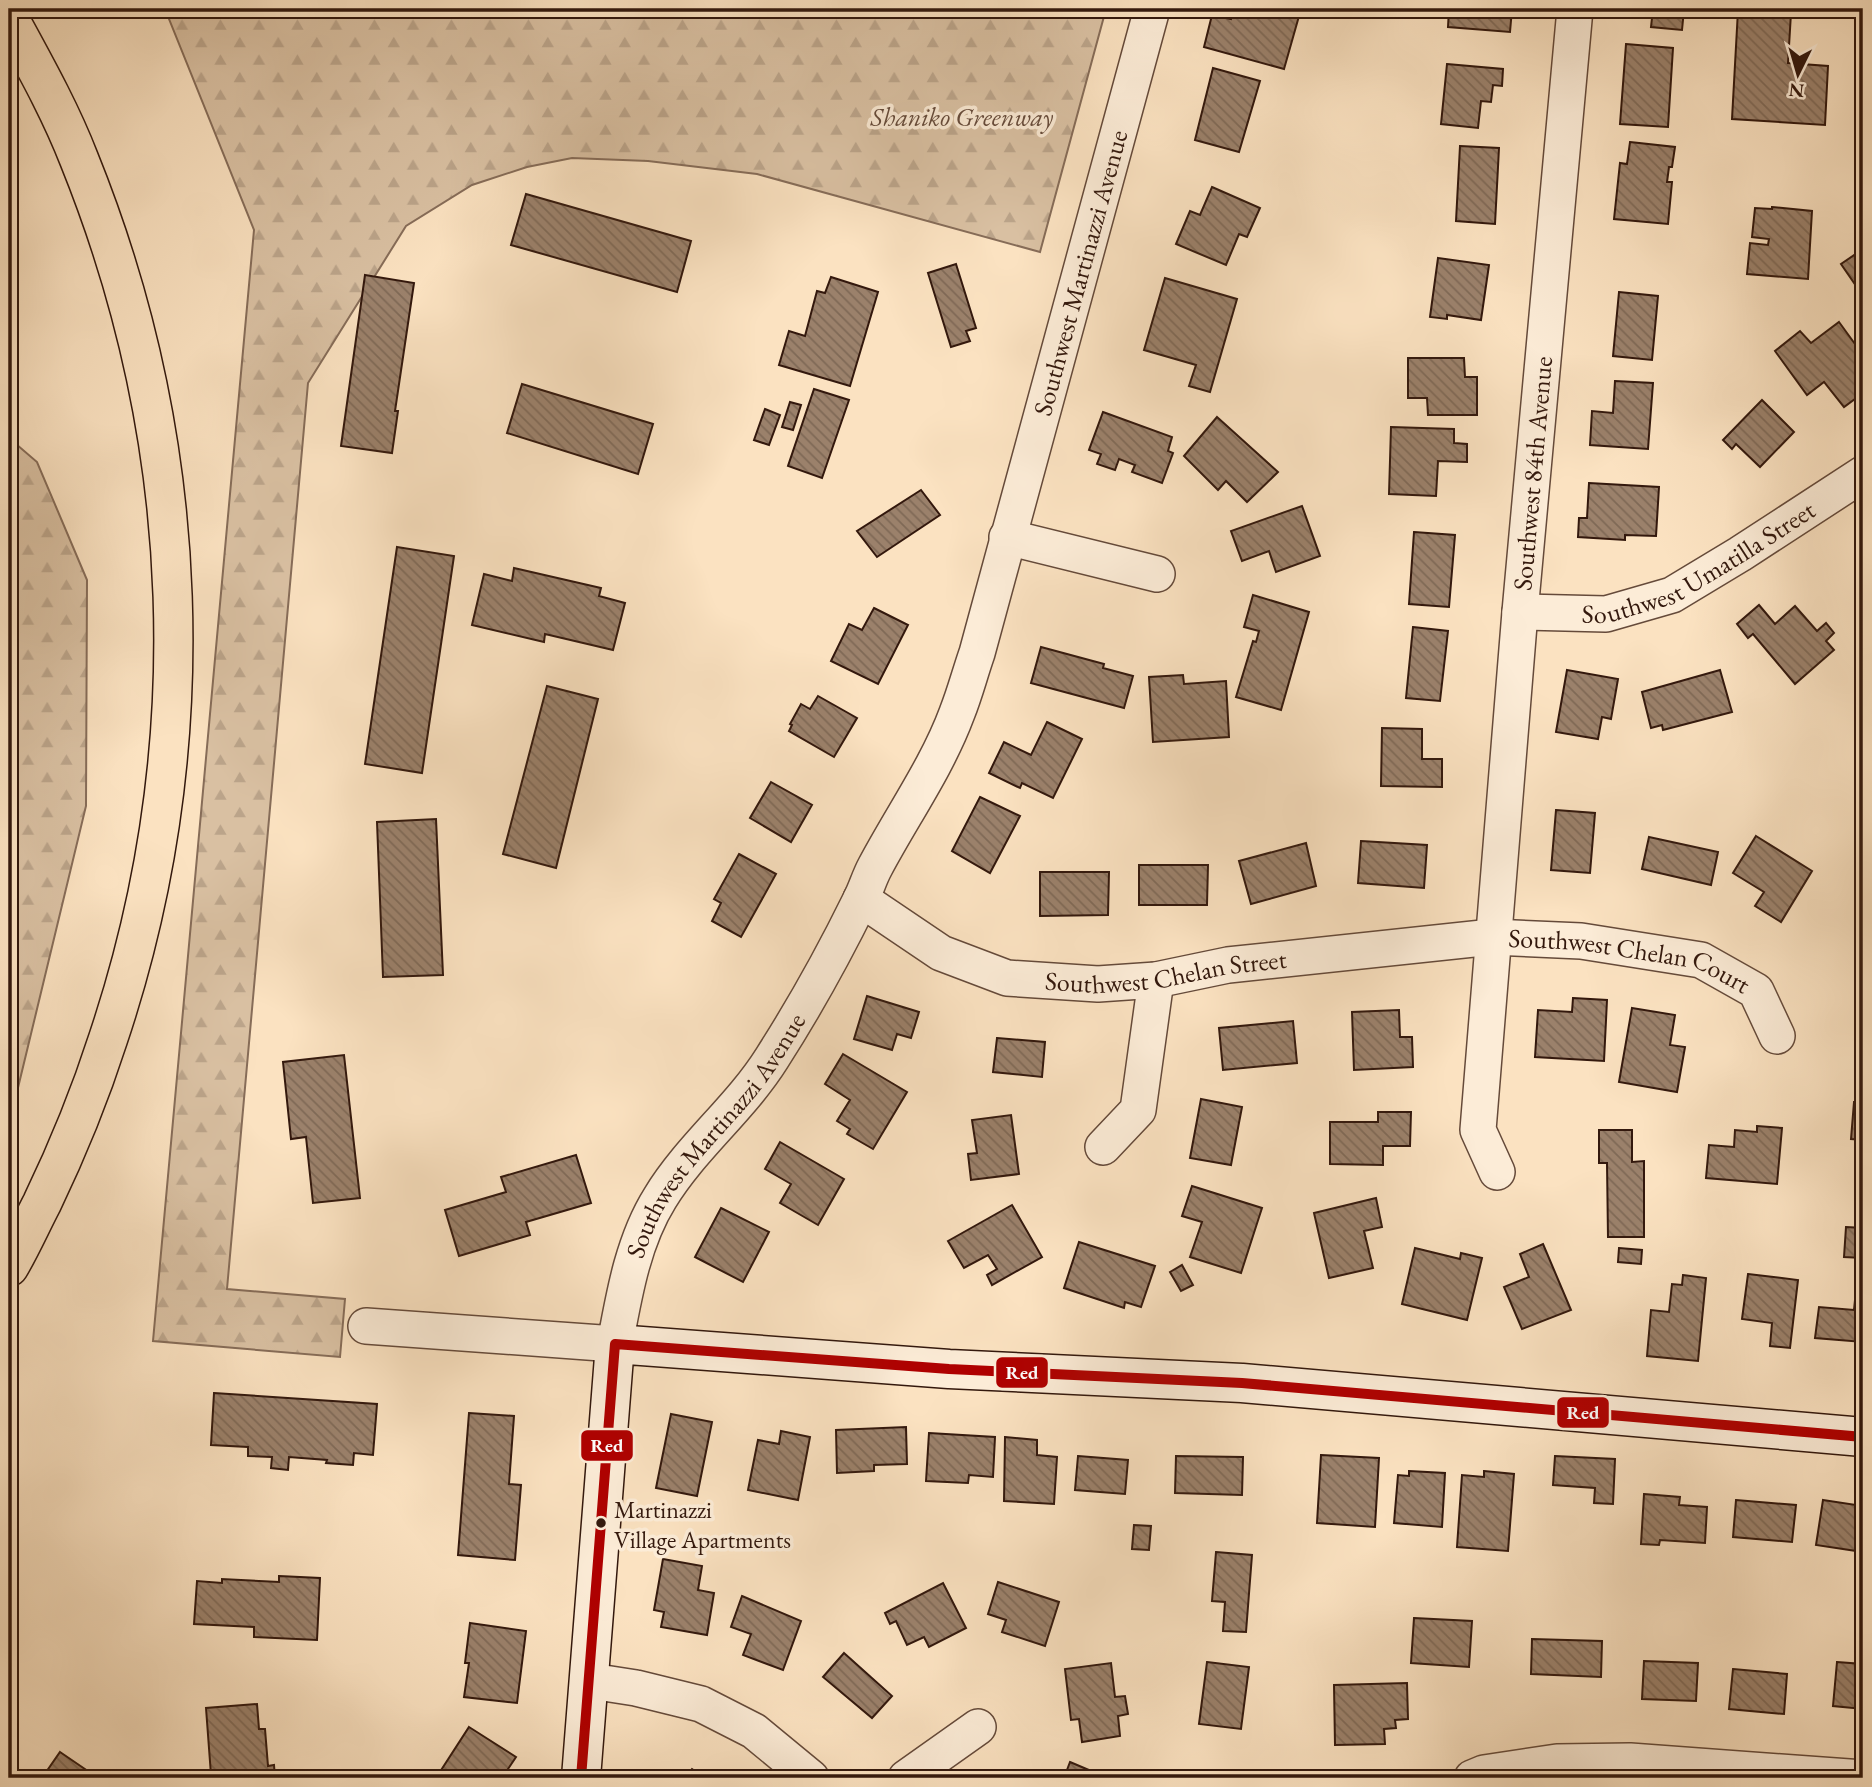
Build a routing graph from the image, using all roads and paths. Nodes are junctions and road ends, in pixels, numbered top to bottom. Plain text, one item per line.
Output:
1 (1152, 9) edge
2 (1574, 9) edge
3 (9, 18) edge
4 (1863, 474) edge
5 (1007, 537) junction
6 (1157, 574) dead end
7 (1520, 612) junction
8 (861, 899) junction
9 (1492, 937) junction
10 (1156, 980) junction
11 (1777, 1035) dead end
12 (1103, 1147) dead end
13 (1497, 1172) dead end
14 (9, 1267) edge
15 (366, 1326) dead end
16 (615, 1344) junction
17 (1863, 1437) edge
18 (591, 1681) junction
19 (978, 1727) dead end
20 (581, 1778) edge
21 (811, 1778) edge
22 (906, 1778) edge
23 (1472, 1778) edge
24 (1863, 1778) edge

1 - 5 street, Southwest Martinazzi Avenue
2 - 7 street, Southwest 84th Avenue
3 - 14 highway
4 - 7 street, Southwest Umatilla Street
5 - 6 street
5 - 8 street, Southwest Martinazzi Avenue
7 - 9 street, Southwest 84th Avenue
8 - 10 street, Southwest Chelan Street
8 - 16 street, Southwest Martinazzi Avenue
9 - 10 street, Southwest Chelan Street
9 - 11 street, Southwest Chelan Court
9 - 13 street, Southwest 84th Avenue
10 - 12 street
15 - 16 street
16 - 17 street
16 - 18 street, Southwest Martinazzi Avenue
18 - 20 street, Southwest Martinazzi Avenue
18 - 21 street
19 - 22 street
23 - 24 street

